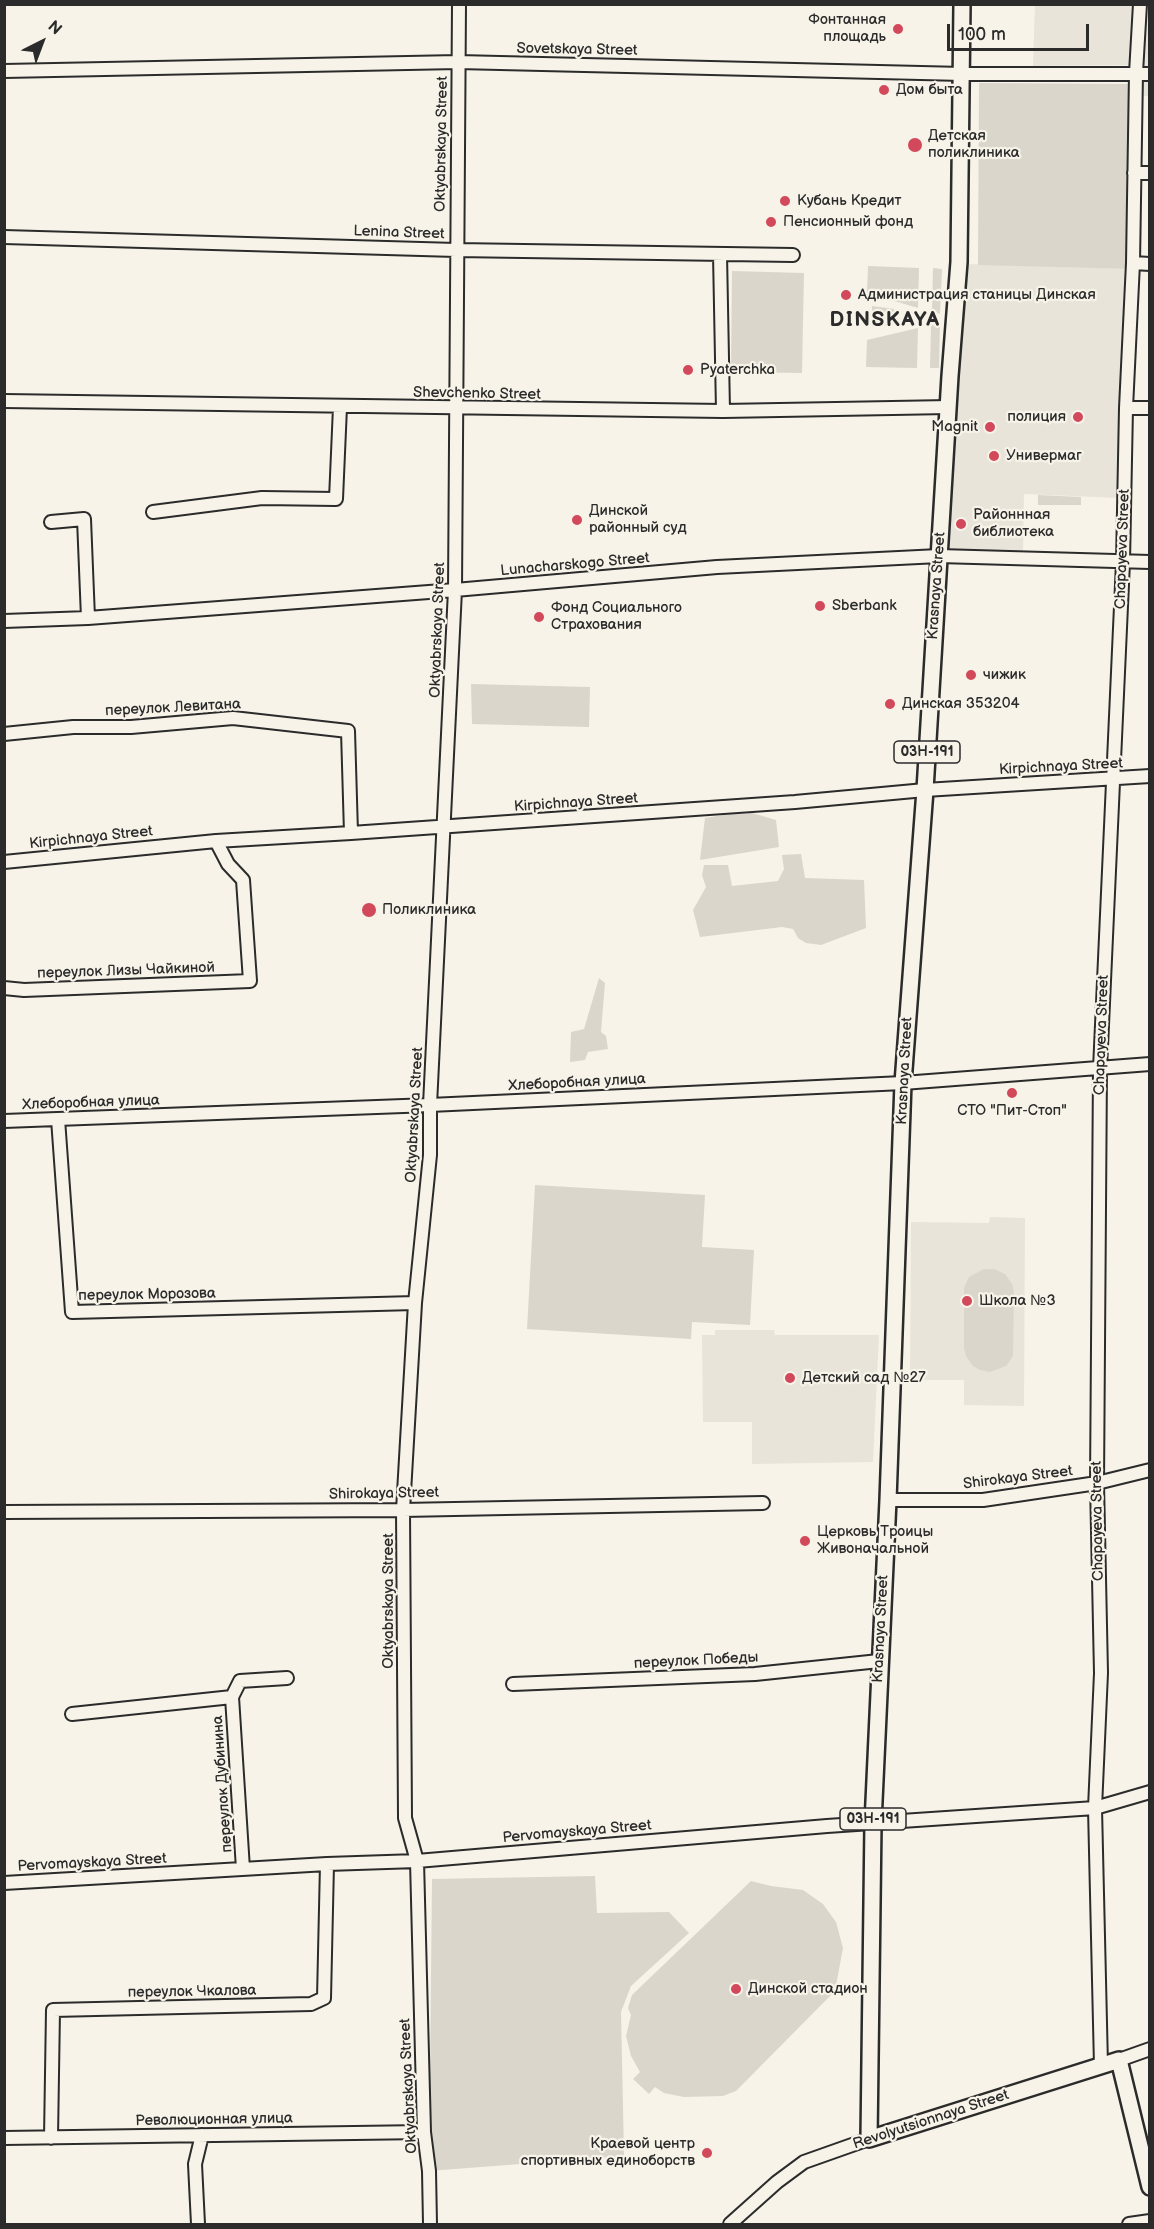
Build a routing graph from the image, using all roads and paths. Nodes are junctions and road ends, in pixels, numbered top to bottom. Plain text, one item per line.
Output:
1 (459, 4) edge
2 (962, 4) edge
3 (1140, 4) edge
4 (458, 62) junction
5 (4, 71) edge
6 (1136, 73) junction
7 (963, 74) junction
8 (1149, 74) edge
9 (1134, 173) junction
10 (1149, 173) edge
11 (4, 237) edge
12 (456, 249) junction
13 (720, 254) junction
14 (793, 255) dead end
15 (1133, 263) junction
16 (1149, 264) edge
17 (4, 401) edge
18 (340, 407) junction
19 (949, 407) junction
20 (1126, 408) junction
21 (1149, 408) edge
22 (457, 409) junction
23 (723, 411) junction
24 (153, 512) dead end
25 (51, 522) dead end
26 (939, 556) junction
27 (1123, 562) junction
28 (1149, 562) edge
29 (455, 590) junction
30 (88, 618) junction
31 (4, 621) edge
32 (4, 734) edge
33 (1149, 776) edge
34 (1112, 778) junction
35 (925, 790) junction
36 (445, 827) junction
37 (351, 833) junction
38 (216, 841) junction
39 (4, 862) edge
40 (4, 988) edge
41 (1149, 1064) edge
42 (1100, 1069) junction
43 (903, 1083) junction
44 (430, 1105) junction
45 (58, 1119) junction
46 (4, 1121) edge
47 (415, 1303) junction
48 (1149, 1470) edge
49 (1097, 1482) junction
50 (888, 1500) junction
51 (763, 1503) dead end
52 (403, 1510) junction
53 (4, 1512) edge
54 (879, 1661) junction
55 (287, 1678) dead end
56 (513, 1684) dead end
57 (232, 1697) junction
58 (72, 1714) dead end
59 (1149, 1792) edge
60 (1095, 1808) junction
61 (873, 1823) junction
62 (417, 1861) junction
63 (327, 1864) junction
64 (243, 1869) junction
65 (4, 1883) edge
66 (1149, 2049) edge
67 (1119, 2060) junction
68 (1101, 2066) junction
69 (424, 2132) junction
70 (202, 2134) junction
71 (4, 2138) edge
72 (51, 2138) junction
73 (870, 2139) junction
74 (1149, 2183) edge
75 (1149, 2221) edge
76 (198, 2224) edge
77 (430, 2224) edge
78 (730, 2224) edge
79 (1129, 2224) edge

1 - 4 street, Oktyabrskaya Street
2 - 7 main road, Krasnaya Street / 03Н-191
3 - 6 street, Chapayeva Street
4 - 5 street, Sovetskaya Street
4 - 7 street, Sovetskaya Street
4 - 12 street, Oktyabrskaya Street
6 - 7 street, Sovetskaya Street
6 - 8 street, Sovetskaya Street
6 - 9 street, Chapayeva Street
7 - 19 main road, Krasnaya Street / 03Н-191
9 - 10 street
9 - 15 street, Chapayeva Street
11 - 12 street, Lenina Street
12 - 13 street, Lenina Street
12 - 22 street, Oktyabrskaya Street
13 - 14 street, Lenina Street
13 - 23 street
15 - 16 street
15 - 20 street, Chapayeva Street
17 - 18 street, Shevchenko Street
18 - 22 street, Shevchenko Street
18 - 24 street
19 - 23 street, Shevchenko Street
19 - 26 main road, Krasnaya Street / 03Н-191
20 - 21 street
20 - 27 street, Chapayeva Street
22 - 23 street, Shevchenko Street
22 - 29 street, Oktyabrskaya Street
25 - 30 street
26 - 27 street, Lunacharskogo Street
26 - 29 street, Lunacharskogo Street
26 - 35 main road, Krasnaya Street / 03Н-191
27 - 28 street, Lunacharskogo Street
27 - 34 street, Chapayeva Street
29 - 30 street, Lunacharskogo Street
29 - 36 street, Oktyabrskaya Street
30 - 31 street, Lunacharskogo Street
32 - 37 street, переулок Левитана
33 - 34 street, Kirpichnaya Street
34 - 35 street, Kirpichnaya Street
34 - 42 street, Chapayeva Street
35 - 36 street, Kirpichnaya Street
35 - 43 main road, Krasnaya Street / 03Н-191
36 - 37 street, Kirpichnaya Street
36 - 44 street, Oktyabrskaya Street
37 - 38 street, Kirpichnaya Street
38 - 39 street, Kirpichnaya Street
38 - 40 street, переулок Лизы Чайкиной
41 - 42 street, Хлеборобная улица
42 - 43 street, Хлеборобная улица
42 - 49 street, Chapayeva Street
43 - 44 street, Хлеборобная улица
43 - 50 main road, Krasnaya Street / 03Н-191
44 - 45 street, Хлеборобная улица
44 - 47 street, Oktyabrskaya Street
45 - 46 street, Хлеборобная улица
45 - 47 street, переулок Морозова
47 - 52 street, Oktyabrskaya Street
48 - 49 street, Shirokaya Street
49 - 50 street, Shirokaya Street
49 - 60 street, Chapayeva Street
50 - 54 main road, Krasnaya Street / 03Н-191
51 - 52 street, Shirokaya Street
52 - 53 street, Shirokaya Street
52 - 62 street, Oktyabrskaya Street
54 - 56 street, переулок Победы
54 - 61 main road, Krasnaya Street / 03Н-191
55 - 57 street, переулок Дубинина
57 - 58 street, переулок Дубинина
57 - 64 street, переулок Дубинина
59 - 60 street, Pervomayskaya Street
60 - 61 street, Pervomayskaya Street
60 - 68 street, Chapayeva Street
61 - 62 street, Pervomayskaya Street
61 - 73 main road, Krasnaya Street / 03Н-191
62 - 63 street, Pervomayskaya Street
62 - 69 street, Oktyabrskaya Street
63 - 64 street, Pervomayskaya Street
63 - 72 street, переулок Чкалова
64 - 65 street, Pervomayskaya Street
66 - 67 street, Revolyutsionnaya Street
67 - 68 main road, Revolyutsionnaya Street
67 - 74 main road
68 - 73 main road, Revolyutsionnaya Street
69 - 70 street, Революционная улица
69 - 77 street, Oktyabrskaya Street
70 - 72 street, Революционная улица
70 - 76 street
71 - 72 street, Революционная улица
73 - 78 street, Revolyutsionnaya Street
75 - 79 street

